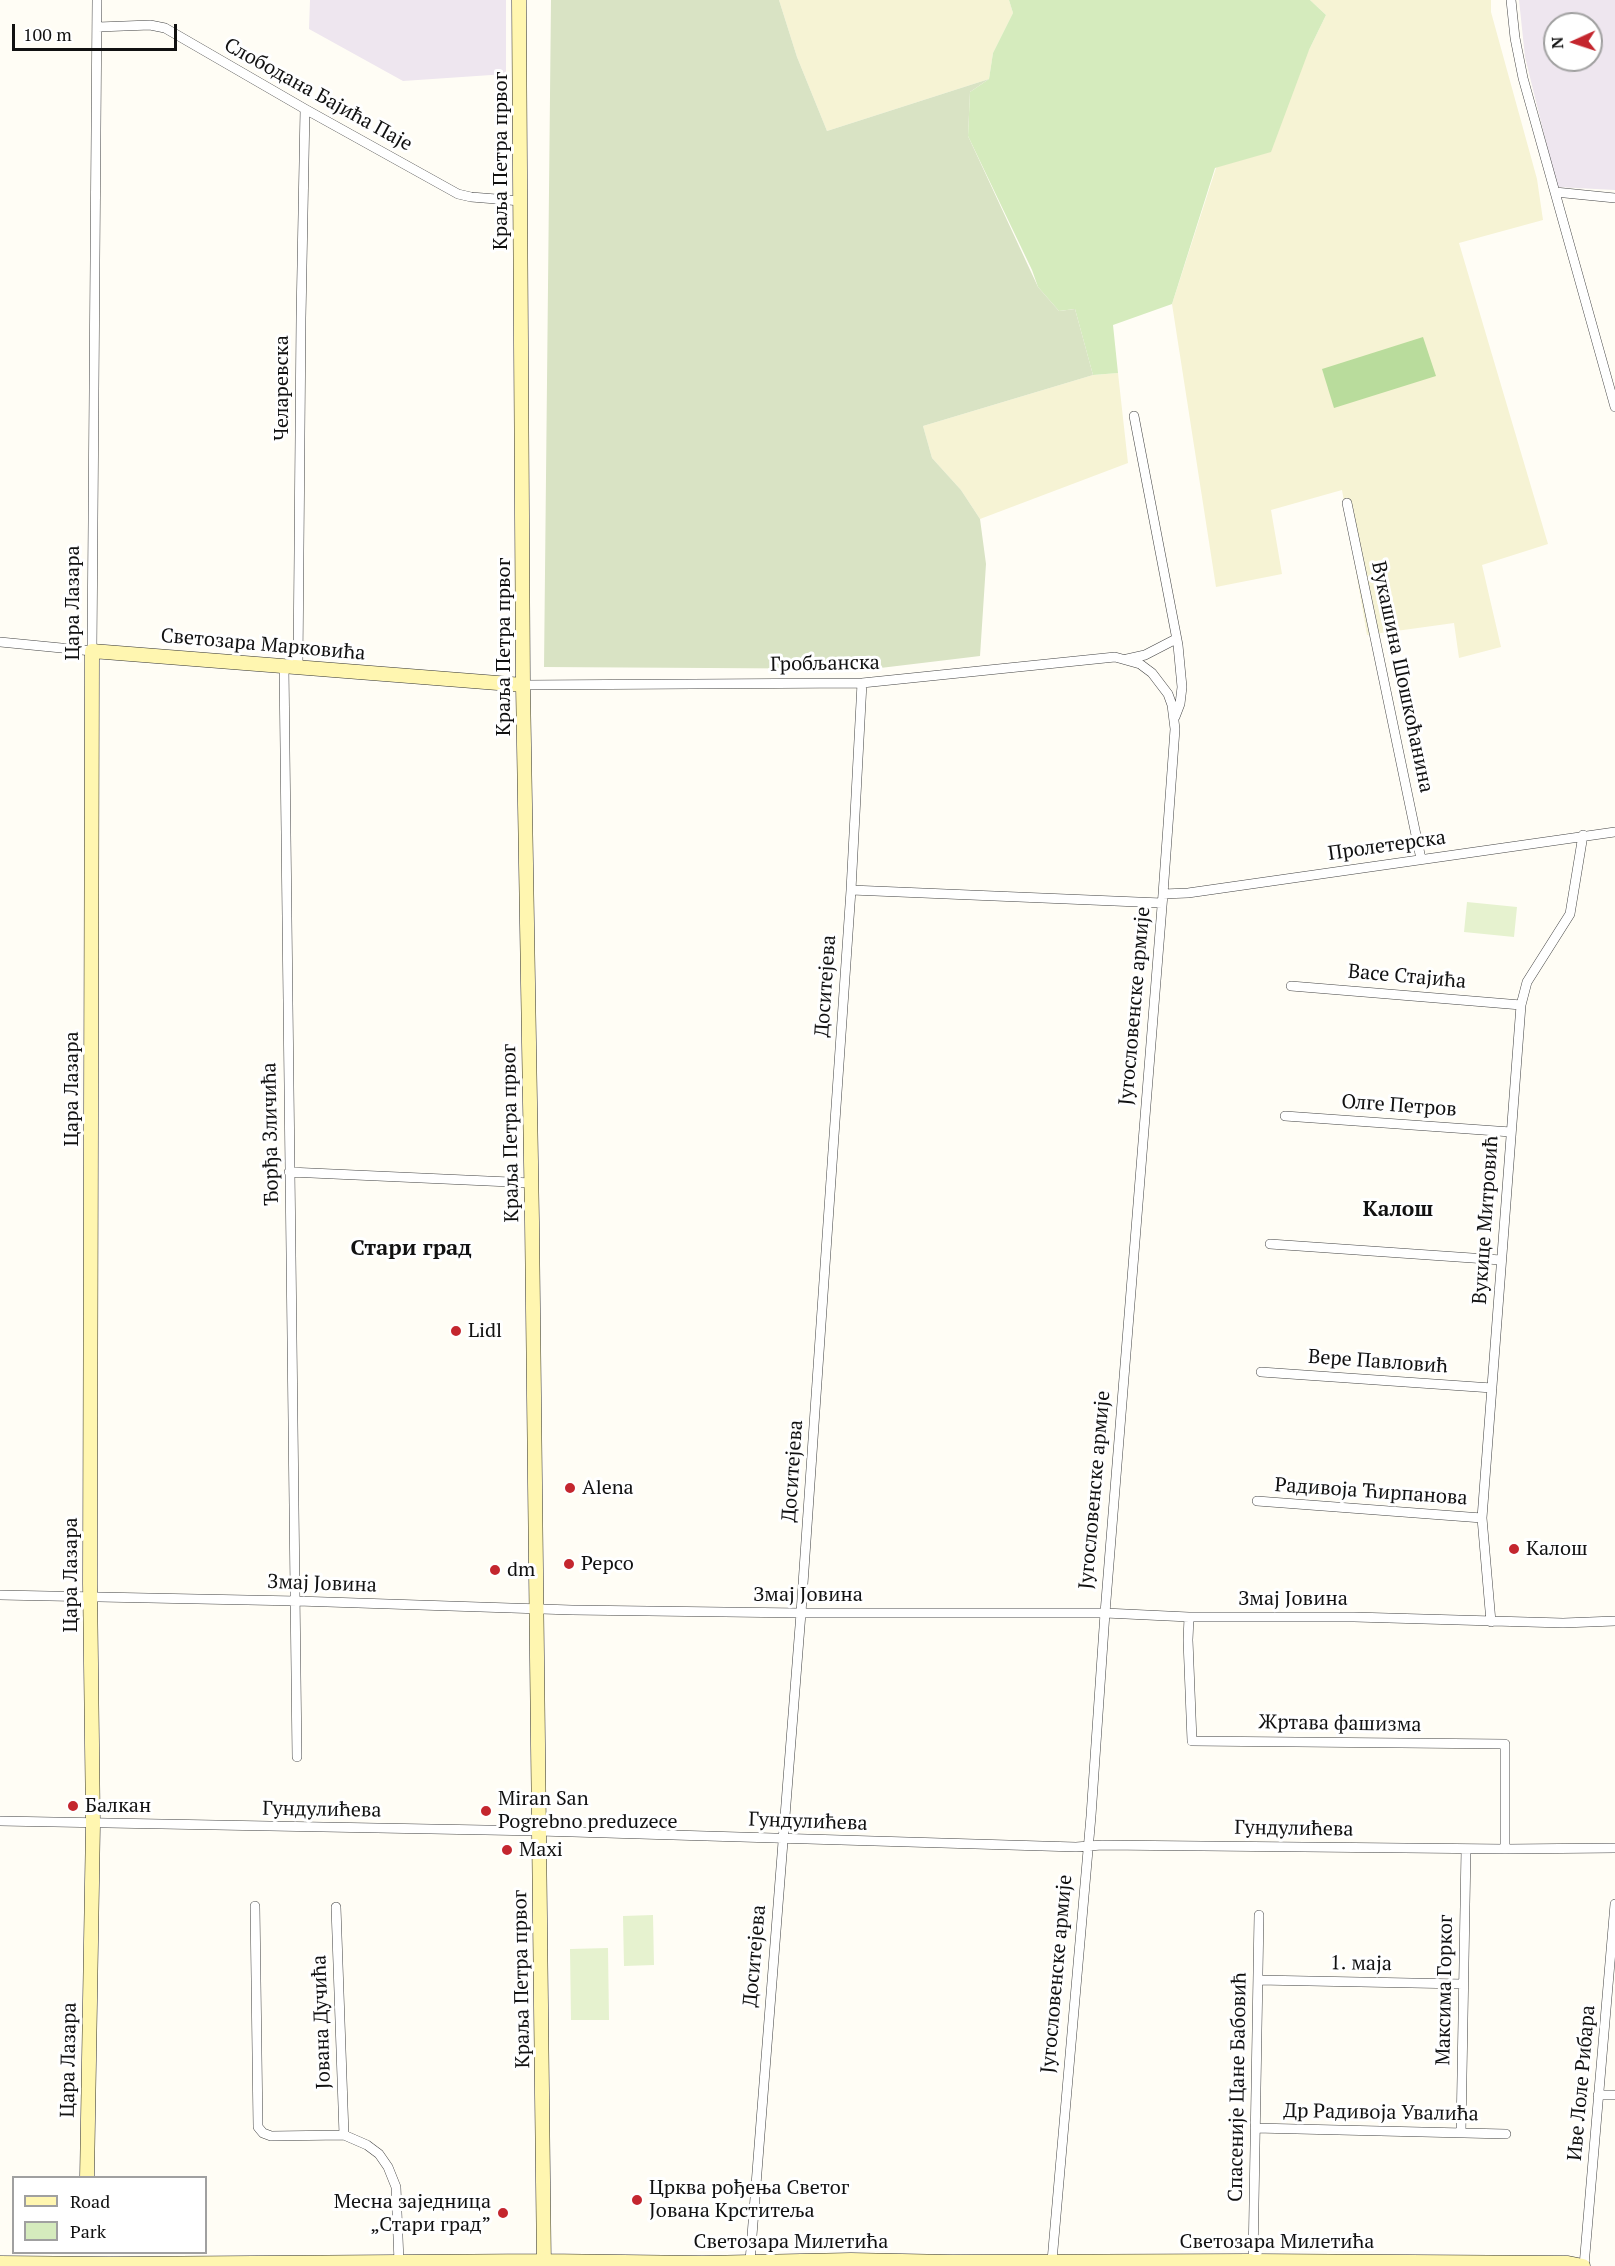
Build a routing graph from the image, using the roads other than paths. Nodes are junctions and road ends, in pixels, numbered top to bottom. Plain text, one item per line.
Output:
1 (97, 0) edge
2 (519, 0) edge
3 (1511, 0) edge
4 (98, 27) junction
5 (305, 109) junction
6 (1555, 192) junction
7 (1615, 198) edge
8 (521, 201) junction
9 (1615, 407) edge
10 (1134, 416) dead end
11 (1347, 502) dead end
12 (1176, 639) junction
13 (0, 642) edge
14 (92, 651) junction
15 (1127, 658) junction
16 (284, 666) junction
17 (298, 667) junction
18 (862, 683) junction
19 (523, 685) junction
20 (1175, 717) junction
21 (1615, 831) edge
22 (1583, 835) junction
23 (1421, 859) junction
24 (851, 890) junction
25 (1163, 898) junction
26 (1291, 986) dead end
27 (1521, 1005) junction
28 (1285, 1116) dead end
29 (1511, 1132) junction
30 (289, 1172) junction
31 (532, 1182) junction
32 (1270, 1244) dead end
33 (1501, 1260) junction
34 (1261, 1372) dead end
35 (1492, 1388) junction
36 (1257, 1501) dead end
37 (1482, 1518) junction
38 (0, 1595) edge
39 (90, 1595) junction
40 (297, 1601) junction
41 (537, 1609) junction
42 (801, 1613) junction
43 (1105, 1613) junction
44 (1189, 1617) junction
45 (1615, 1621) edge
46 (1491, 1622) junction
47 (297, 1757) dead end
48 (0, 1821) edge
49 (93, 1824) junction
50 (539, 1831) junction
51 (783, 1839) junction
52 (1088, 1846) junction
53 (1615, 1848) edge
54 (1466, 1849) junction
55 (1505, 1849) junction
56 (1615, 1904) edge
57 (255, 1906) dead end
58 (336, 1907) dead end
59 (1259, 1915) dead end
60 (1258, 1980) junction
61 (1463, 1984) junction
62 (1598, 2095) junction
63 (1615, 2095) edge
64 (1255, 2128) junction
65 (1461, 2132) junction
66 (1506, 2134) dead end
67 (344, 2135) junction
68 (87, 2176) edge
69 (86, 2260) edge
70 (750, 2261) junction
71 (1253, 2261) junction
72 (399, 2262) junction
73 (0, 2263) edge
74 (544, 2263) edge
75 (1051, 2264) edge
76 (1389, 2264) edge
77 (1583, 2266) edge

1 - 4 street, Цара Лазара
2 - 8 main road, Краља Петра првог
3 - 6 street
4 - 5 street, Слободана Бајића Паје
4 - 14 street, Цара Лазара
5 - 8 street, Слободана Бајића Паје
5 - 17 street, Челаревска
6 - 7 street
6 - 9 street
8 - 19 main road, Краља Петра првог
10 - 12 street, Југословенске армије
11 - 23 street, Вукашина Шошкоћанина
12 - 15 street
12 - 20 street, Југословенске армије
13 - 14 street, Светозара Марковића
14 - 16 main road, Светозара Марковића
14 - 39 main road, Цара Лазара
15 - 18 street, Гробљанска
15 - 20 street, Југословенске армије
16 - 17 main road, Светозара Марковића
16 - 30 street, Ђорђа Зличића
17 - 19 main road, Светозара Марковића
18 - 19 street, Гробљанска
18 - 24 street, Доситејева
19 - 31 main road, Краља Петра првог
20 - 25 street, Југословенске армије
21 - 22 street, Пролетерска
22 - 23 street, Пролетерска
22 - 27 street, Вукице Митровић
23 - 25 street, Пролетерска
24 - 25 street, Пролетерска
24 - 42 street, Доситејева
25 - 43 street, Југословенске армије
26 - 27 street, Васе Стајића
27 - 29 street, Вукице Митровић
28 - 29 street, Олге Петров
29 - 33 street, Вукице Митровић
30 - 31 street
30 - 40 street, Ђорђа Зличића
31 - 41 main road, Краља Петра првог
32 - 33 street
33 - 35 street, Вукице Митровић
34 - 35 street, Вере Павловић
35 - 37 street, Вукице Митровић
36 - 37 street, Радивоја Ћирпанова
37 - 46 street, Вукице Митровић
38 - 39 street, Змај Јовина
39 - 40 street, Змај Јовина
39 - 49 main road, Цара Лазара
40 - 41 street, Змај Јовина
40 - 47 street, Ђорђа Зличића
41 - 42 street, Змај Јовина
41 - 50 main road, Краља Петра првог
42 - 43 street, Змај Јовина
42 - 51 street, Доситејева
43 - 44 street, Змај Јовина
43 - 52 street, Југословенске армије
44 - 46 street, Змај Јовина
44 - 55 street, Жртава фашизма
45 - 46 street, Змај Јовина
48 - 49 street, Гундулићева
49 - 50 street, Гундулићева
49 - 68 main road, Цара Лазара
50 - 51 street, Гундулићева
50 - 74 main road, Краља Петра првог
51 - 52 street, Гундулићева
51 - 70 street, Доситејева
52 - 54 street, Гундулићева
52 - 75 street, Југословенске армије
53 - 55 street, Гундулићева
54 - 55 street, Гундулићева
54 - 61 street, Максима Горког
56 - 62 street, Иве Лоле Рибара
57 - 67 street
58 - 67 street, Јована Дучића
59 - 60 street, Спасеније Цане Бабовић
60 - 61 street, 1. маја
60 - 64 street, Спасеније Цане Бабовић
61 - 65 street, Максима Горког
62 - 63 street
62 - 77 street, Иве Лоле Рибара
64 - 65 street, Др Радивоја Увалића
64 - 71 street, Спасеније Цане Бабовић
65 - 66 street, Др Радивоја Увалића
67 - 72 street
69 - 72 main road, Светозара Милетића
69 - 73 main road, Светозара Милетића
70 - 74 main road, Светозара Милетића
70 - 75 main road, Светозара Милетића
71 - 75 main road, Светозара Милетића
71 - 76 main road, Светозара Милетића
72 - 74 main road, Светозара Милетића
76 - 77 main road, Светозара Милетића

